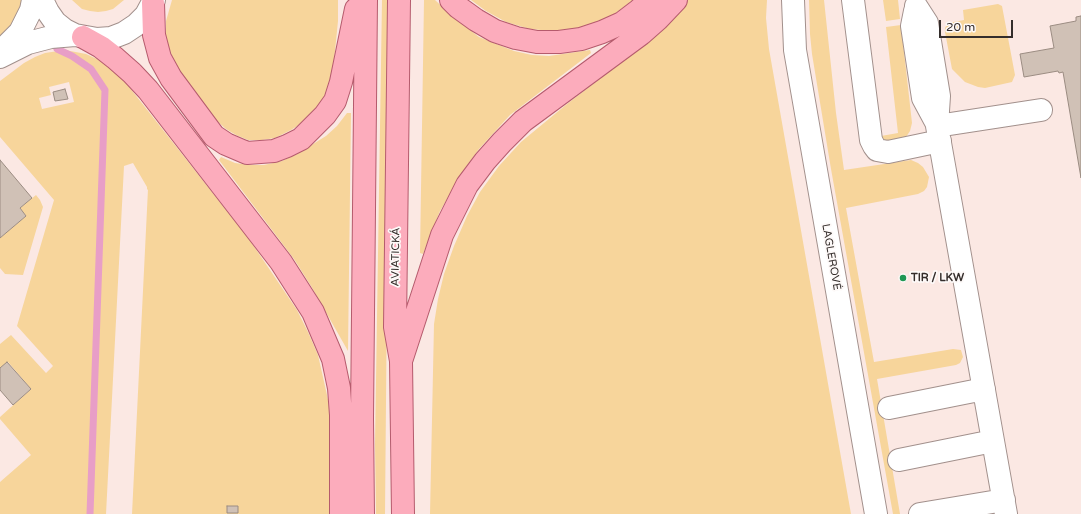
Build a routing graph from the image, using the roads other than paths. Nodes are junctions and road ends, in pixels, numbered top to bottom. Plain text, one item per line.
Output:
1 (33, 0) edge
2 (42, 0) edge
3 (357, 0) edge
4 (366, 0) edge
5 (400, 0) edge
6 (451, 0) edge
7 (650, 0) edge
8 (676, 0) edge
9 (793, 0) edge
10 (853, 0) edge
11 (153, 1) edge
12 (915, 3) edge
13 (79, 36) junction
14 (0, 52) edge
15 (0, 57) edge
16 (1042, 110) dead end
17 (938, 133) junction
18 (401, 361) junction
19 (984, 389) junction
20 (889, 408) dead end
21 (993, 441) junction
22 (899, 460) dead end
23 (1005, 507) edge
24 (341, 514) edge
25 (363, 514) edge
26 (402, 514) edge
27 (876, 514) edge
28 (920, 514) edge

1 - 14 street
2 - 13 street
3 - 11 main road
4 - 25 main road
5 - 18 main road, AVIATICKÁ
6 - 7 main road
8 - 18 main road
9 - 27 street, LAGLEROVÉ
10 - 17 street
11 - 13 street
12 - 17 street
13 - 15 street
13 - 24 main road
16 - 17 street
17 - 19 street
18 - 26 main road, AVIATICKÁ
19 - 20 street
19 - 21 street
21 - 22 street
21 - 23 street
23 - 28 street

